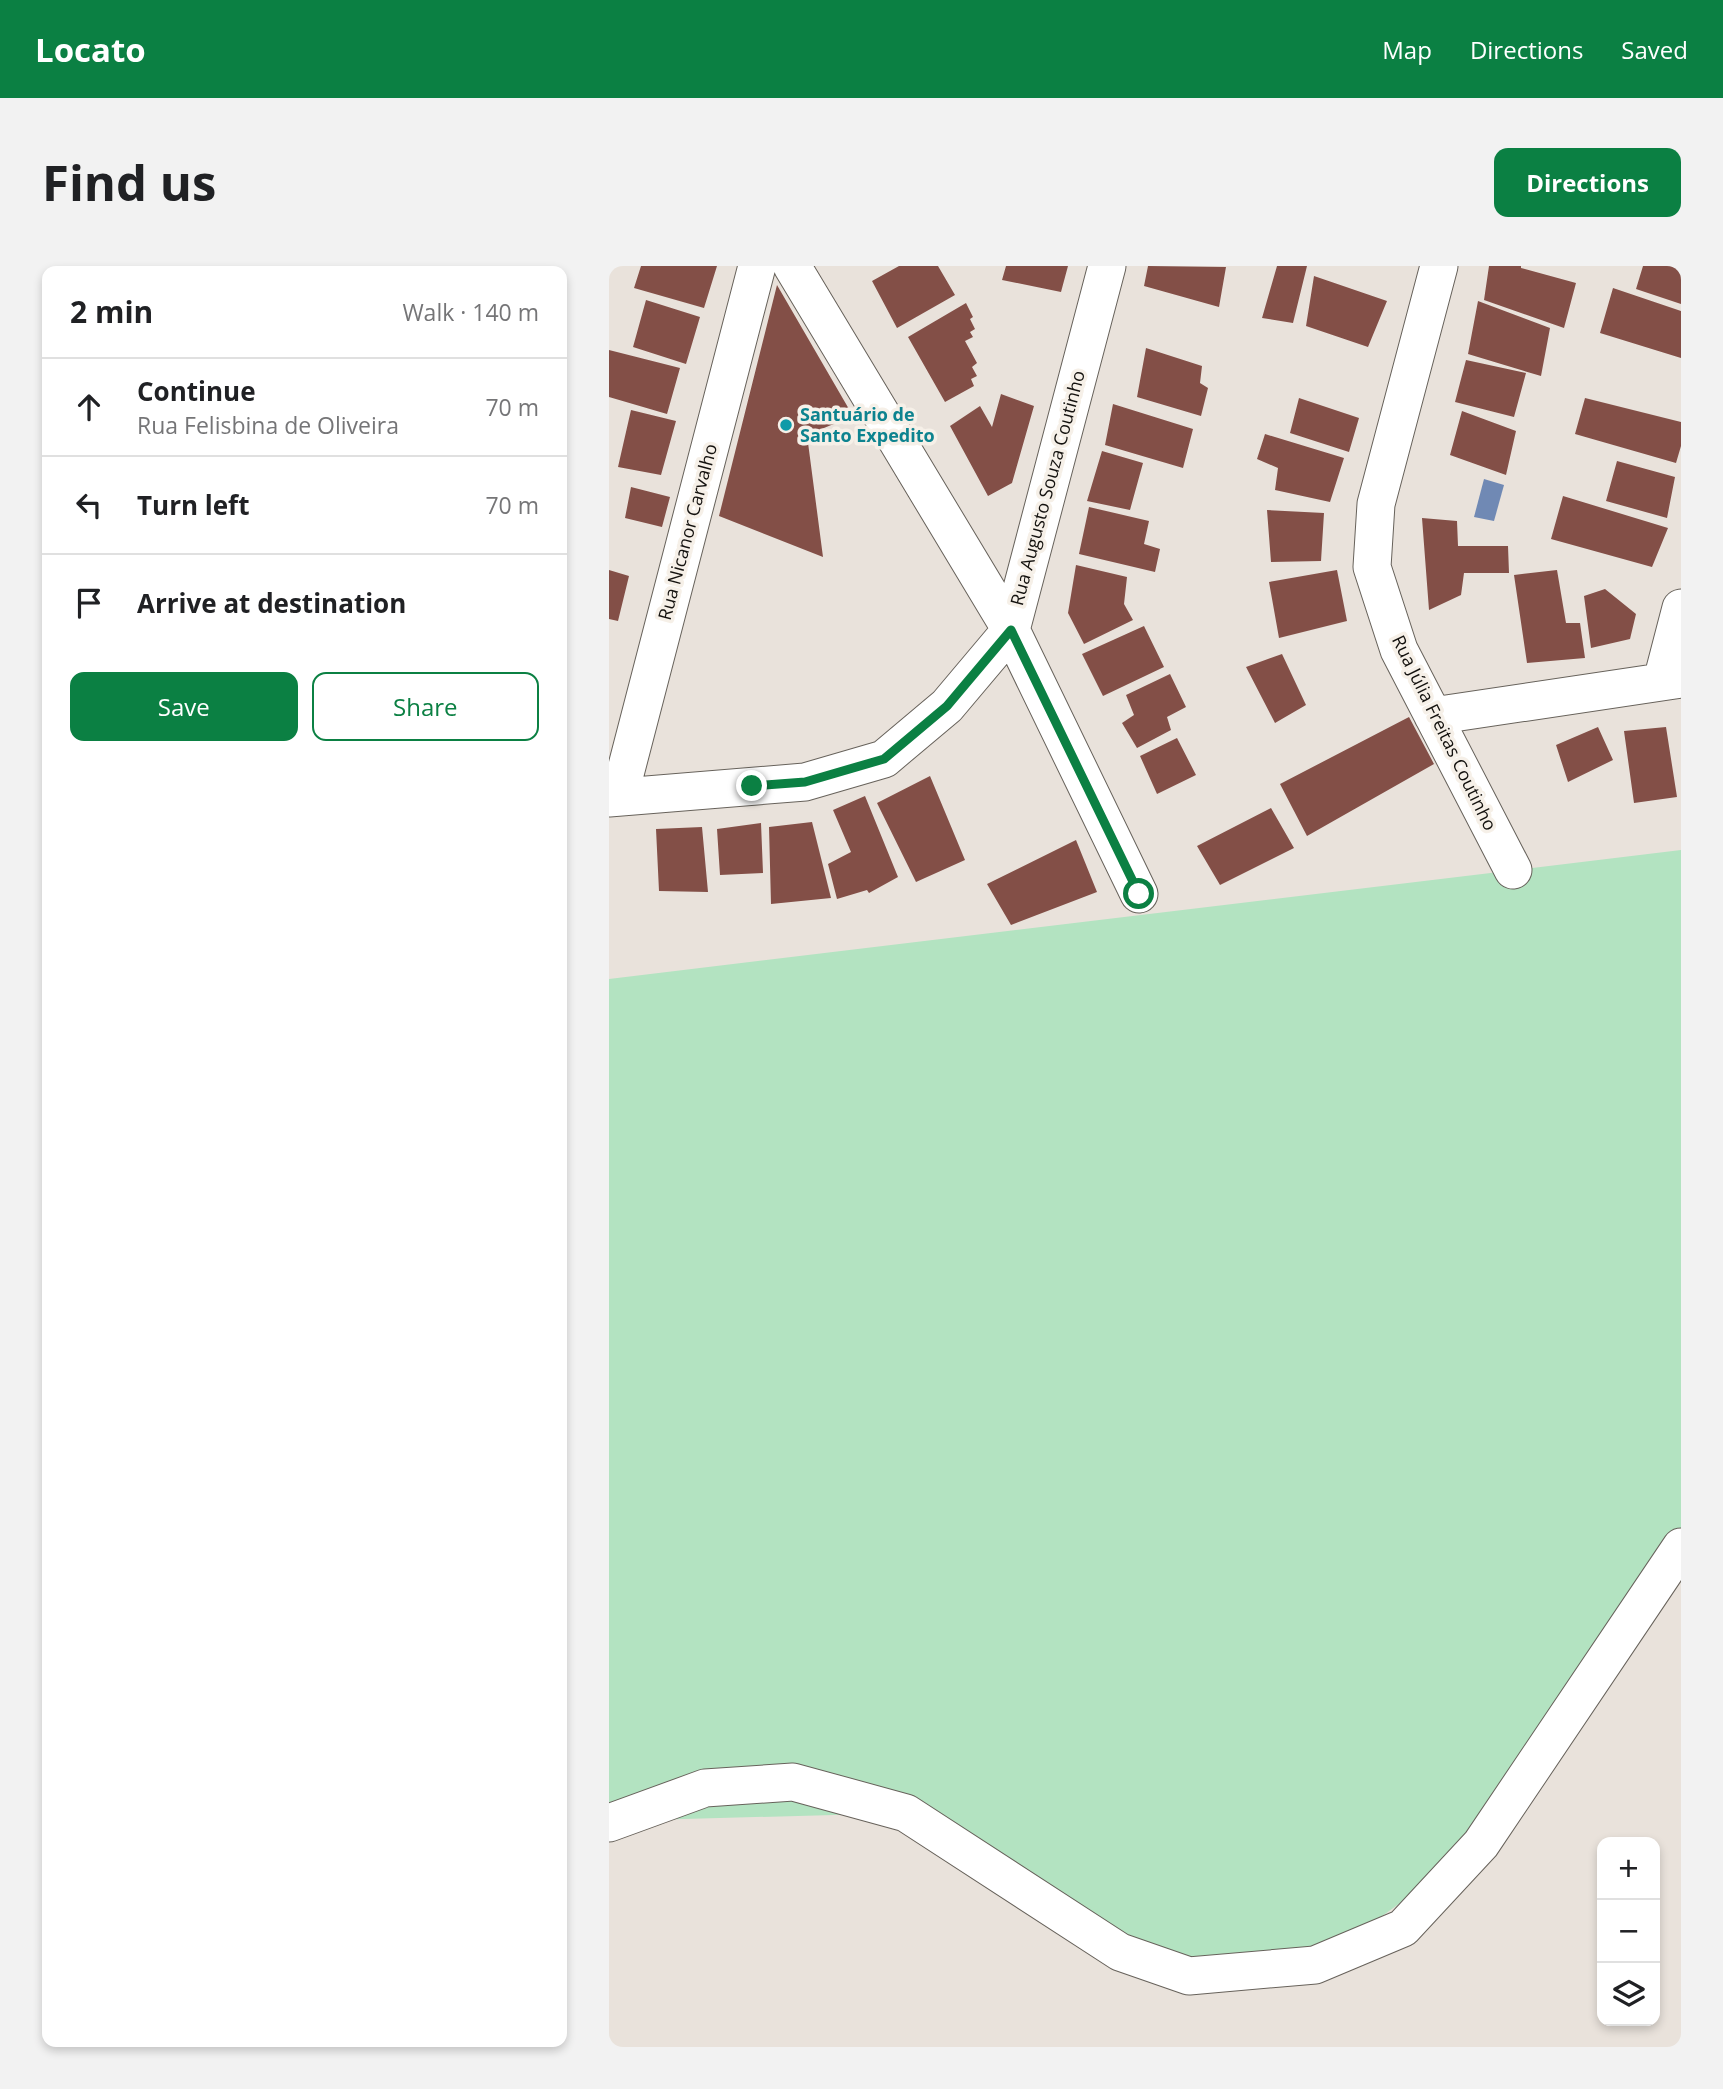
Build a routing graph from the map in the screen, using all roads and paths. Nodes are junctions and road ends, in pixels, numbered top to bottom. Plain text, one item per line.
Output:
1 (757, 266) edge
2 (792, 266) edge
3 (1107, 266) edge
4 (1439, 266) edge
5 (1681, 608) edge
6 (1011, 630) junction
7 (1672, 680) edge
8 (1433, 716) junction
9 (614, 797) edge
10 (1513, 870) dead end
11 (1139, 894) dead end
12 (1681, 1547) edge
13 (609, 1823) edge

1 - 9 street, Rua Nicanor Carvalho
2 - 6 street
3 - 6 street, Rua Augusto Souza Coutinho
4 - 8 street, Rua Júlia Freitas Coutinho
5 - 7 street
6 - 9 street, Rua Augusto Souza Coutinho
6 - 11 street
7 - 8 street
8 - 10 street, Rua Júlia Freitas Coutinho
12 - 13 street

